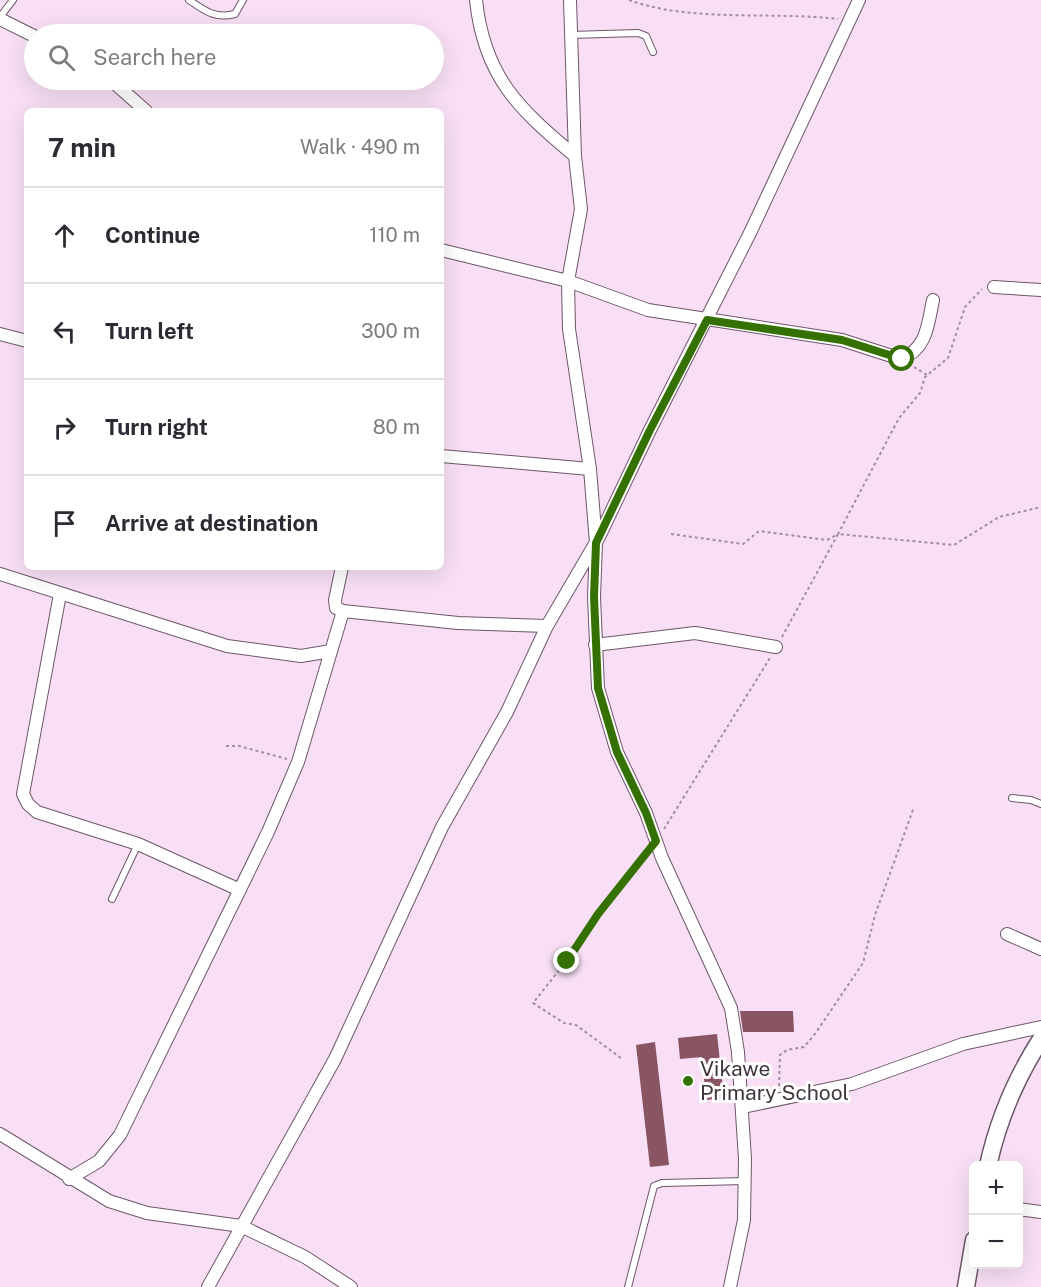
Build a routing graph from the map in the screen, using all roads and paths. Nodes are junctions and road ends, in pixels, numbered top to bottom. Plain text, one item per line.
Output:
1 (13, 0) edge
2 (189, 0) edge
3 (243, 0) edge
4 (476, 0) edge
5 (570, 0) edge
6 (629, 0) edge
7 (860, 0) edge
8 (0, 18) edge
9 (848, 21) junction
10 (24, 31) edge
11 (570, 35) junction
12 (653, 52) dead end
13 (122, 90) edge
14 (143, 108) edge
15 (575, 156) junction
16 (444, 251) edge
17 (568, 281) junction
18 (994, 287) joint
19 (1041, 290) edge
20 (933, 300) dead end
21 (707, 320) junction
22 (0, 334) edge
23 (24, 340) edge
24 (444, 456) edge
25 (590, 469) junction
26 (1041, 507) edge
27 (671, 534) dead end
28 (838, 534) junction
29 (596, 543) junction
30 (341, 570) edge
31 (0, 574) edge
32 (60, 594) junction
33 (343, 612) junction
34 (548, 626) junction
35 (595, 645) junction
36 (776, 647) junction
37 (331, 651) junction
38 (226, 746) dead end
39 (298, 762) junction
40 (1012, 798) dead end
41 (1041, 804) edge
42 (914, 807) dead end
43 (656, 841) junction
44 (138, 844) junction
45 (240, 890) junction
46 (112, 899) dead end
47 (1007, 934) dead end
48 (1041, 949) edge
49 (1041, 1027) edge
50 (1041, 1039) edge
51 (621, 1058) dead end
52 (781, 1098) junction
53 (743, 1107) junction
54 (0, 1134) edge
55 (989, 1161) edge
56 (69, 1179) junction
57 (745, 1181) junction
58 (1023, 1210) edge
59 (1041, 1212) edge
60 (241, 1226) junction
61 (969, 1269) edge
62 (208, 1287) edge
63 (351, 1287) edge
64 (628, 1287) edge
65 (730, 1287) edge
66 (966, 1287) edge

1 - 8 lane
2 - 3 lane
4 - 15 street
5 - 11 street
6 - 9 path
7 - 9 street
8 - 10 street
9 - 21 street
11 - 12 lane
11 - 15 street
13 - 14 street
15 - 17 street
16 - 17 street
17 - 21 street
17 - 25 street
18 - 19 street
18 - 28 path
20 - 21 street
21 - 29 street
22 - 23 street
24 - 25 street
25 - 29 street
26 - 28 path
27 - 28 path
28 - 36 path
29 - 34 street
29 - 35 street
30 - 33 street
31 - 32 street
32 - 37 street
32 - 44 street
33 - 34 street
33 - 37 street
34 - 60 street
35 - 36 street
35 - 43 street
36 - 43 path
37 - 39 street
38 - 39 path
39 - 45 street
40 - 41 lane
42 - 52 path
43 - 51 path
43 - 53 street
44 - 45 street
44 - 46 lane
45 - 56 street
47 - 48 street
49 - 52 street
50 - 55 street
52 - 53 street
53 - 57 street
54 - 56 street
56 - 60 street
57 - 64 lane
57 - 65 street
58 - 59 street
60 - 62 street
60 - 63 street
61 - 66 street

